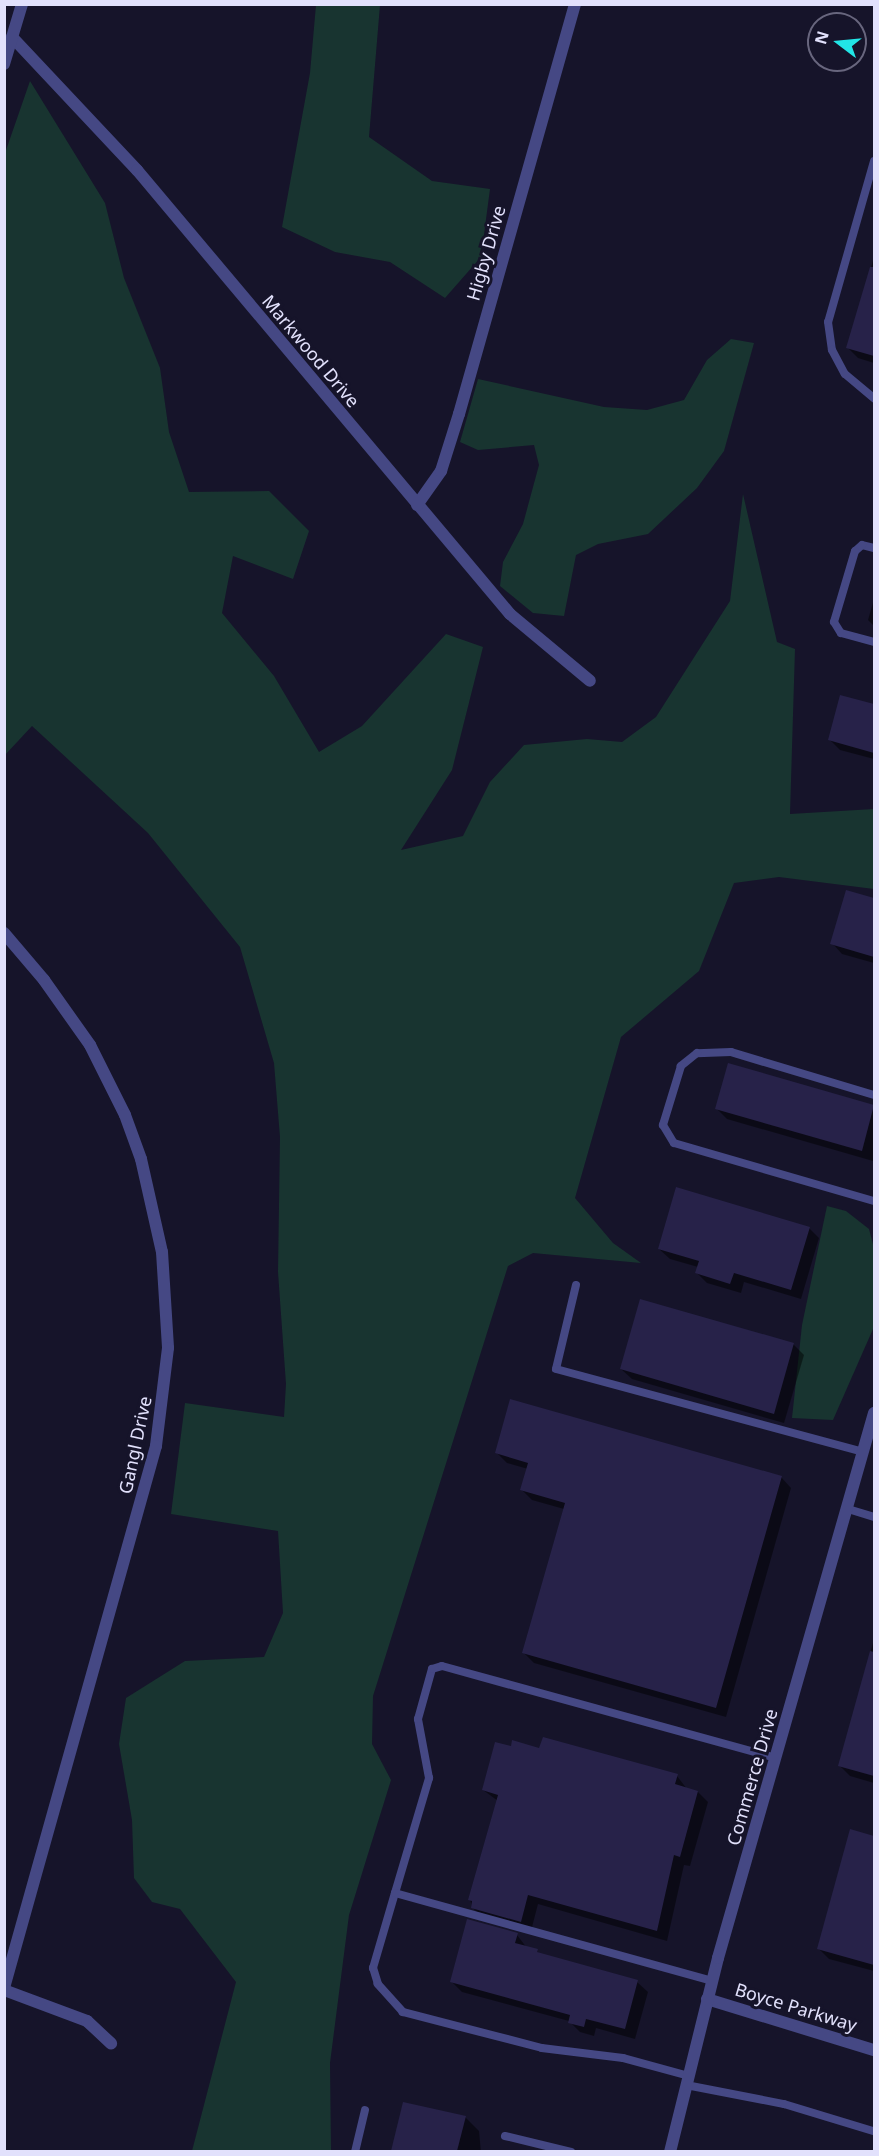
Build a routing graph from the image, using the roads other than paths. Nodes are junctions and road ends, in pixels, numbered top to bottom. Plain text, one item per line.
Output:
1 (22, 4) edge
2 (575, 4) edge
3 (12, 37) junction
4 (4, 64) edge
5 (874, 161) edge
6 (874, 398) edge
7 (417, 505) junction
8 (874, 548) edge
9 (874, 642) edge
10 (590, 681) dead end
11 (4, 933) edge
12 (874, 1095) edge
13 (874, 1201) edge
14 (576, 1285) dead end
15 (874, 1413) edge
16 (864, 1452) junction
17 (848, 1509) junction
18 (874, 1517) edge
19 (776, 1758) junction
20 (395, 1893) junction
21 (712, 1981) junction
22 (4, 1989) edge
23 (707, 2000) junction
24 (111, 2043) dead end
25 (874, 2050) edge
26 (688, 2080) junction
27 (365, 2110) dead end
28 (873, 2131) edge
29 (505, 2136) dead end
30 (354, 2151) edge
31 (571, 2151) edge
32 (670, 2151) edge

1 - 3 street
2 - 7 street, Higby Drive
3 - 4 street
3 - 7 street, Markwood Drive
5 - 6 lane
7 - 10 street, Markwood Drive
8 - 9 lane
11 - 22 street, Gangl Drive
12 - 13 lane
14 - 16 lane
15 - 16 street, Commerce Drive
16 - 17 street, Commerce Drive
17 - 18 lane
17 - 19 street, Commerce Drive
19 - 20 lane
19 - 21 street, Commerce Drive
20 - 21 lane
20 - 26 lane
21 - 23 street, Commerce Drive
22 - 24 street
23 - 25 street, Boyce Parkway
23 - 26 street, Commerce Drive
26 - 28 lane
26 - 32 street, Commerce Drive
27 - 30 lane
29 - 31 lane

